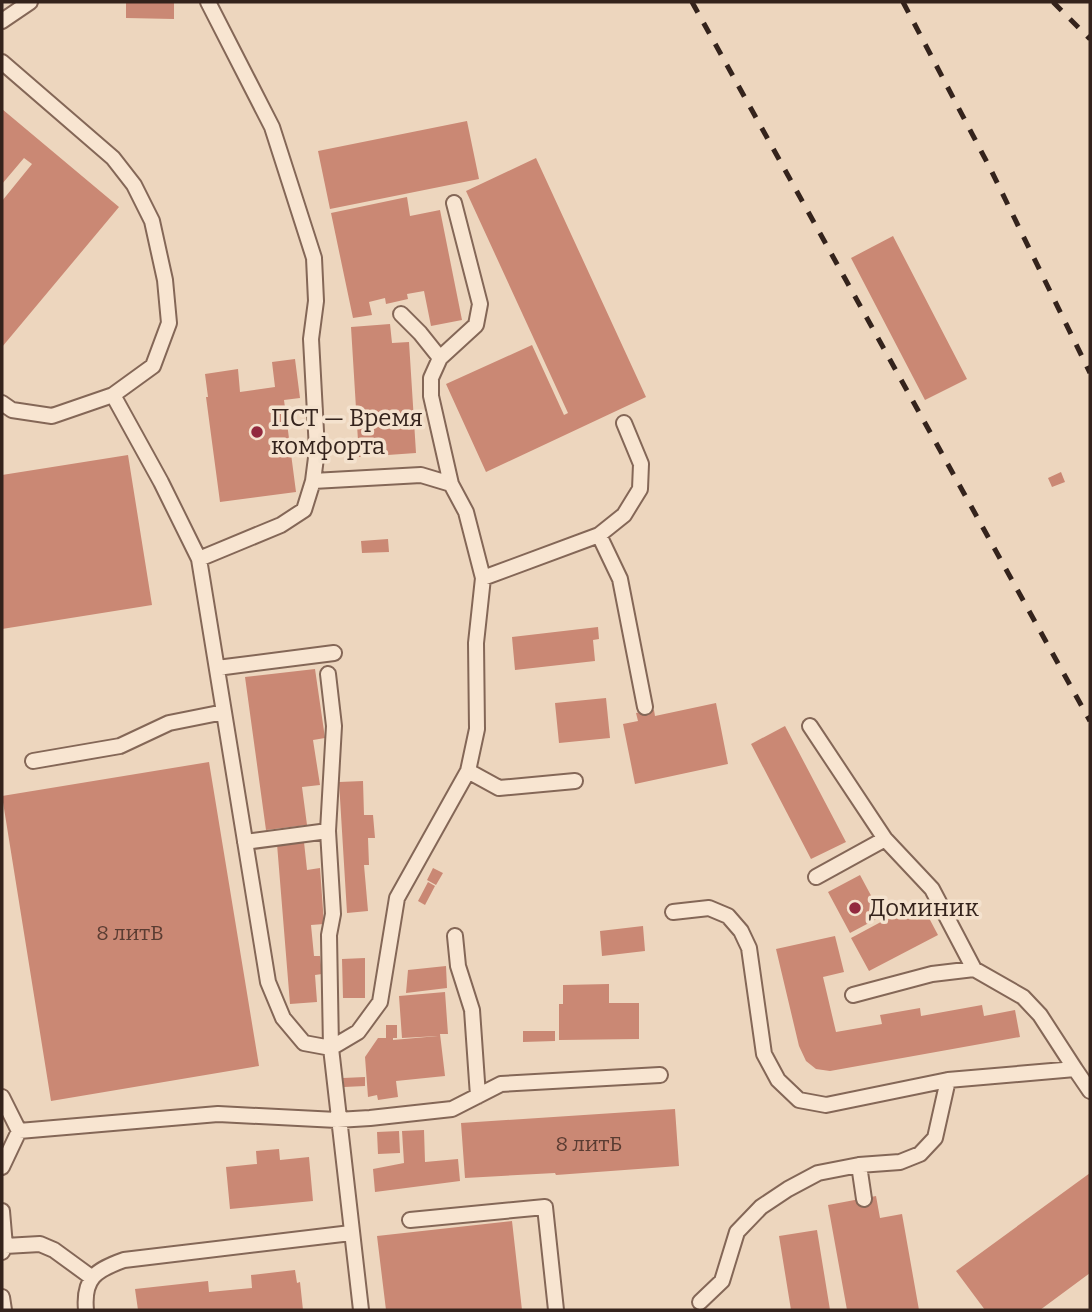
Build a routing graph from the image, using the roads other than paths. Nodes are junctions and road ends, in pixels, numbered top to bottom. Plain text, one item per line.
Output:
1 (30, 2) edge
2 (208, 2) edge
3 (2, 21) edge
4 (2, 62) edge
5 (454, 203) dead end
6 (401, 314) dead end
7 (440, 358) junction
8 (113, 395) junction
9 (2, 402) edge
10 (624, 423) dead end
11 (313, 481) junction
12 (451, 484) junction
13 (600, 535) junction
14 (199, 559) junction
15 (483, 578) junction
16 (334, 653) dead end
17 (217, 668) junction
18 (328, 674) dead end
19 (645, 708) dead end
20 (224, 712) junction
21 (810, 726) dead end
22 (33, 761) dead end
23 (468, 771) junction
24 (575, 781) dead end
25 (328, 831) junction
26 (885, 839) junction
27 (245, 842) junction
28 (816, 877) dead end
29 (673, 912) dead end
30 (455, 936) dead end
31 (974, 969) junction
32 (853, 995) dead end
33 (331, 1048) junction
34 (1075, 1069) junction
35 (660, 1075) dead end
36 (948, 1080) junction
37 (1090, 1091) edge
38 (478, 1096) junction
39 (2, 1097) edge
40 (337, 1120) junction
41 (19, 1131) junction
42 (859, 1165) junction
43 (2, 1167) edge
44 (864, 1199) dead end
45 (2, 1211) edge
46 (411, 1220) dead end
47 (351, 1233) junction
48 (3, 1249) edge
49 (91, 1277) junction
50 (2, 1297) edge
51 (700, 1302) dead end
52 (4, 1310) edge
53 (86, 1310) edge
54 (361, 1310) edge
55 (556, 1310) edge

1 - 3 lane
2 - 11 lane
4 - 8 lane
5 - 7 lane
6 - 7 lane
7 - 12 lane
8 - 9 lane
8 - 14 lane
10 - 13 lane
11 - 12 lane
11 - 14 lane
12 - 15 lane
13 - 15 lane
13 - 19 lane
14 - 17 lane
15 - 23 lane
16 - 17 lane
17 - 20 lane
18 - 25 lane
20 - 22 lane
20 - 27 lane
21 - 26 lane
23 - 24 lane
23 - 33 lane
25 - 27 lane
25 - 33 lane
26 - 28 lane
26 - 31 lane
27 - 33 lane
29 - 36 lane
30 - 38 lane
31 - 32 lane
31 - 34 lane
33 - 40 lane
34 - 36 lane
34 - 37 lane
35 - 38 lane
36 - 42 lane
38 - 40 lane
39 - 41 lane
40 - 41 lane
40 - 47 lane
41 - 43 lane
42 - 44 lane
42 - 51 lane
45 - 48 lane
46 - 55 lane
47 - 49 lane
47 - 54 lane
48 - 49 lane
49 - 53 lane
50 - 52 lane

